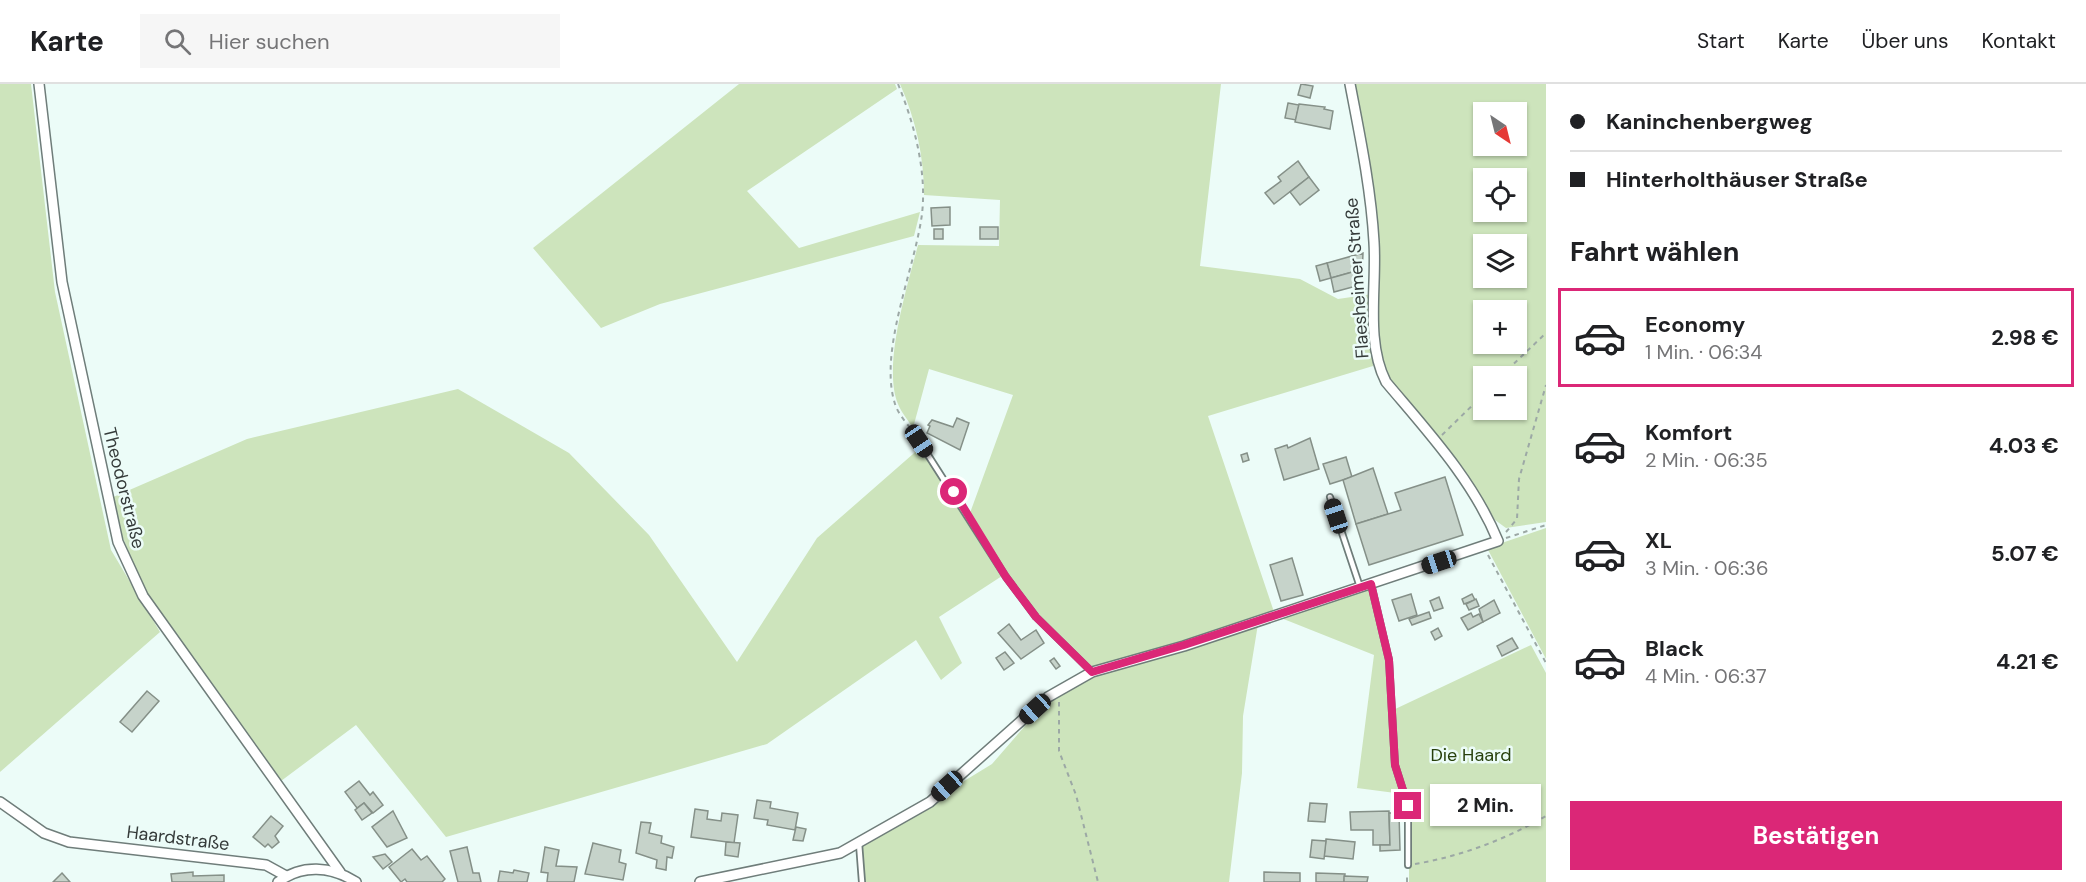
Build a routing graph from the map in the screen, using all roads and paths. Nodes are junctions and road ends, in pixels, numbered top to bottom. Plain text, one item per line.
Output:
1 (39, 84) edge
2 (898, 84) edge
3 (1350, 84) edge
4 (1546, 333) edge
5 (1511, 366) edge
6 (1546, 385) edge
7 (1473, 405) edge
8 (919, 441) joint
9 (1435, 441) junction
10 (1330, 497) dead end
11 (1546, 525) edge
12 (1498, 541) junction
13 (1485, 547) junction
14 (1371, 584) junction
15 (1360, 587) junction
16 (1546, 663) edge
17 (1092, 672) junction
18 (1059, 691) junction
19 (0, 802) edge
20 (1546, 816) edge
21 (859, 842) junction
22 (1408, 865) joint
23 (340, 872) junction
24 (282, 879) edge
25 (356, 882) edge
26 (700, 882) edge
27 (862, 882) edge
28 (1098, 882) edge

1 - 23 street, Theodorstraße
2 - 8 path
3 - 9 street, Flaesheimer Straße
4 - 5 path
6 - 12 path
7 - 9 path
8 - 17 lane
9 - 12 street, Flaesheimer Straße
10 - 15 lane
11 - 12 path
12 - 13 street
13 - 14 street
13 - 16 path
14 - 15 street
14 - 22 lane
15 - 17 street
17 - 18 street
18 - 21 street
18 - 28 path
19 - 24 street, Haardstraße
20 - 22 path
21 - 26 street
21 - 27 lane
23 - 24 street, Haardstraße
23 - 25 street, Haardstraße

